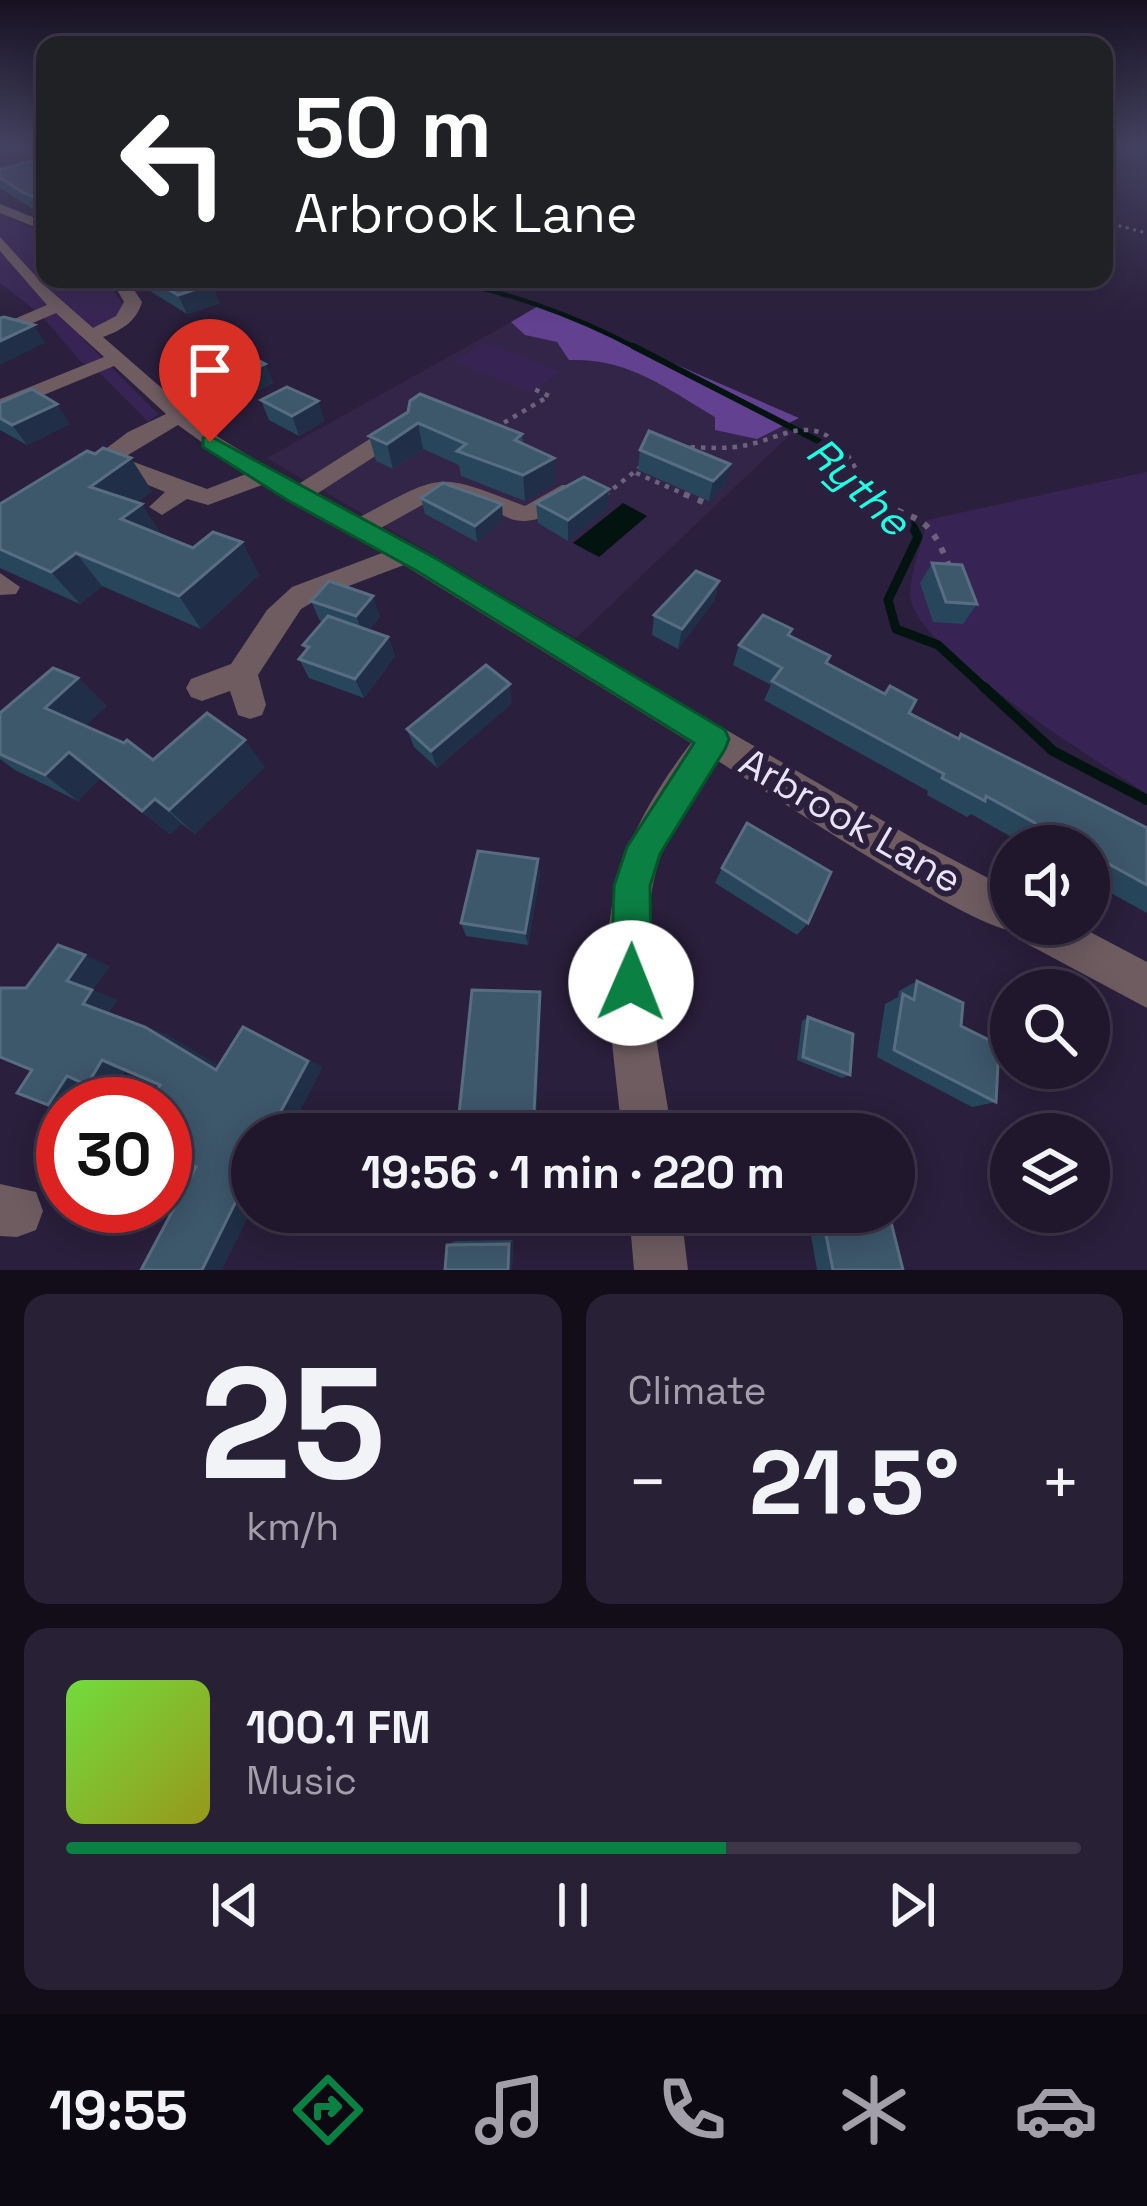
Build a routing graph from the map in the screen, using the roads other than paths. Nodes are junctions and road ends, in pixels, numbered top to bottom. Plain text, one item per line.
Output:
1 (0, 208) edge
2 (36, 223) edge
3 (1, 244) edge
4 (36, 282) edge
5 (41, 288) edge
6 (124, 288) edge
7 (58, 306) junction
8 (0, 332) edge
9 (91, 335) junction
10 (117, 358) junction
11 (0, 407) edge
12 (178, 416) junction
13 (403, 428) edge
14 (105, 459) junction
15 (263, 476) junction
16 (70, 487) edge
17 (574, 488) edge
18 (183, 490) junction
19 (297, 496) junction
20 (162, 507) dead end
21 (360, 528) junction
22 (405, 553) junction
23 (242, 673) junction
24 (202, 688) dead end
25 (250, 705) dead end
26 (714, 739) junction
27 (990, 901) edge
28 (1072, 945) edge
29 (1147, 986) edge
30 (644, 1113) edge
31 (657, 1233) edge
32 (661, 1270) edge

1 - 2 street
3 - 4 street, Arbrook Lane
5 - 7 street, Arbrook Lane
6 - 9 street
7 - 8 street
7 - 9 street, Arbrook Lane
9 - 10 street, Arbrook Lane
10 - 11 street
10 - 12 street, Arbrook Lane
12 - 14 street
12 - 15 street, Arbrook Lane
13 - 19 street
14 - 16 street
14 - 18 street
15 - 18 street
15 - 19 street, Arbrook Lane
17 - 21 street
18 - 20 street
19 - 21 street, Arbrook Lane
21 - 22 street, Arbrook Lane
22 - 23 street
22 - 26 street, Arbrook Lane
23 - 24 street
23 - 25 street
26 - 27 street, Arbrook Lane
26 - 30 street
28 - 29 street
31 - 32 street

